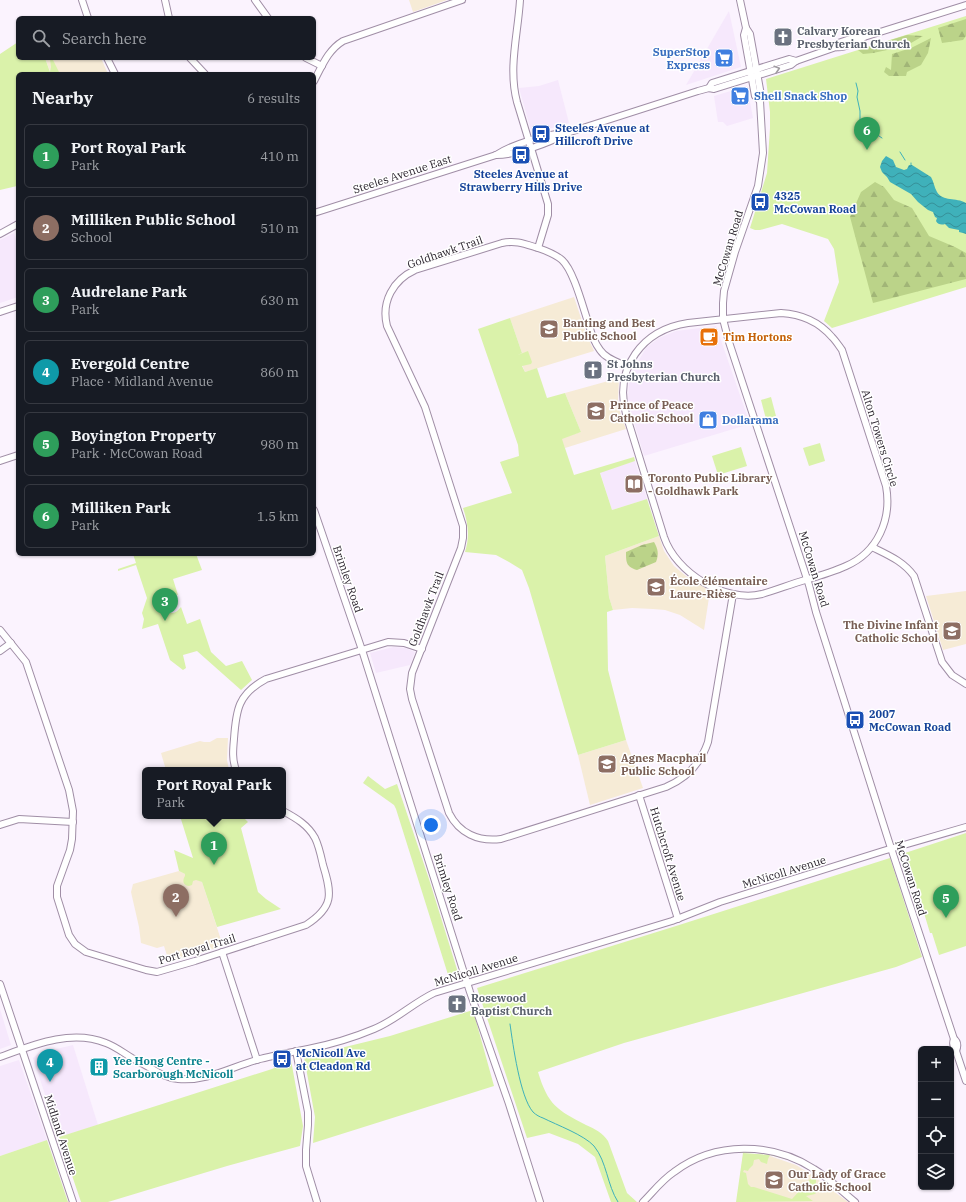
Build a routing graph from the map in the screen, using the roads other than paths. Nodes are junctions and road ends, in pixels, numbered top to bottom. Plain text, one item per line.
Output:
1 (82, 0) edge
2 (165, 0) edge
3 (255, 0) edge
4 (462, 0) edge
5 (520, 0) edge
6 (740, 0) edge
7 (966, 5) edge
8 (87, 16) edge
9 (169, 16) edge
10 (267, 16) edge
11 (108, 60) edge
12 (192, 60) edge
13 (310, 60) edge
14 (322, 66) junction
15 (114, 72) edge
16 (203, 72) edge
17 (754, 73) junction
18 (316, 77) edge
19 (530, 144) junction
20 (316, 212) edge
21 (16, 227) edge
22 (0, 234) edge
23 (538, 248) junction
24 (16, 307) edge
25 (0, 312) edge
26 (723, 319) junction
27 (628, 367) junction
28 (16, 456) edge
29 (0, 461) edge
30 (316, 516) edge
31 (872, 547) junction
32 (807, 579) junction
33 (733, 594) junction
34 (0, 630) edge
35 (11, 643) junction
36 (422, 649) junction
37 (362, 650) junction
38 (0, 651) edge
39 (966, 684) edge
40 (235, 767) edge
41 (639, 795) junction
42 (286, 813) edge
43 (74, 822) junction
44 (0, 825) edge
45 (966, 827) edge
46 (891, 849) junction
47 (678, 919) junction
48 (222, 952) junction
49 (467, 983) junction
50 (0, 984) edge
51 (22, 1049) junction
52 (296, 1051) junction
53 (0, 1057) edge
54 (257, 1060) junction
55 (966, 1081) edge
56 (72, 1202) edge
57 (318, 1202) edge
58 (540, 1202) edge
59 (643, 1202) edge
60 (855, 1202) edge

1 - 8 street
2 - 9 street
3 - 10 street
4 - 14 street
5 - 19 street
6 - 17 street, McCowan Road
7 - 17 street, Steeles Avenue East
11 - 15 street
12 - 16 street
13 - 14 street
14 - 18 street
17 - 19 street, Steeles Avenue East
17 - 26 street, McCowan Road
19 - 20 street, Steeles Avenue East
19 - 23 street
21 - 22 street
23 - 27 street, Goldhawk Trail
23 - 36 street, Goldhawk Trail
24 - 25 street
26 - 27 street, Alton Towers Circle
26 - 31 street, Alton Towers Circle
26 - 32 street, McCowan Road
27 - 33 street, Alton Towers Circle
28 - 29 street
30 - 37 street, Brimley Road
31 - 32 street, Alton Towers Circle
31 - 39 street
32 - 33 street, Alton Towers Circle
32 - 46 street, McCowan Road
33 - 41 street, Goldhawk Trail
34 - 35 street, Port Royal Trail
35 - 38 street
35 - 43 street, Port Royal Trail
36 - 37 street
36 - 41 street, Goldhawk Trail
37 - 40 street
37 - 49 street, Brimley Road
41 - 47 street, Hutchcroft Avenue
42 - 48 street, Port Royal Trail
43 - 44 street
43 - 48 street, Port Royal Trail
45 - 46 street, McNicoll Avenue
46 - 47 street, McNicoll Avenue
46 - 55 street, McCowan Road
47 - 49 street, McNicoll Avenue
48 - 54 street
49 - 52 street, McNicoll Avenue
49 - 58 street, Brimley Road
50 - 51 street, Midland Avenue
51 - 53 street, McNicoll Avenue
51 - 54 street, McNicoll Avenue
51 - 56 street, Midland Avenue
52 - 54 street, McNicoll Avenue
52 - 57 street
59 - 60 street

